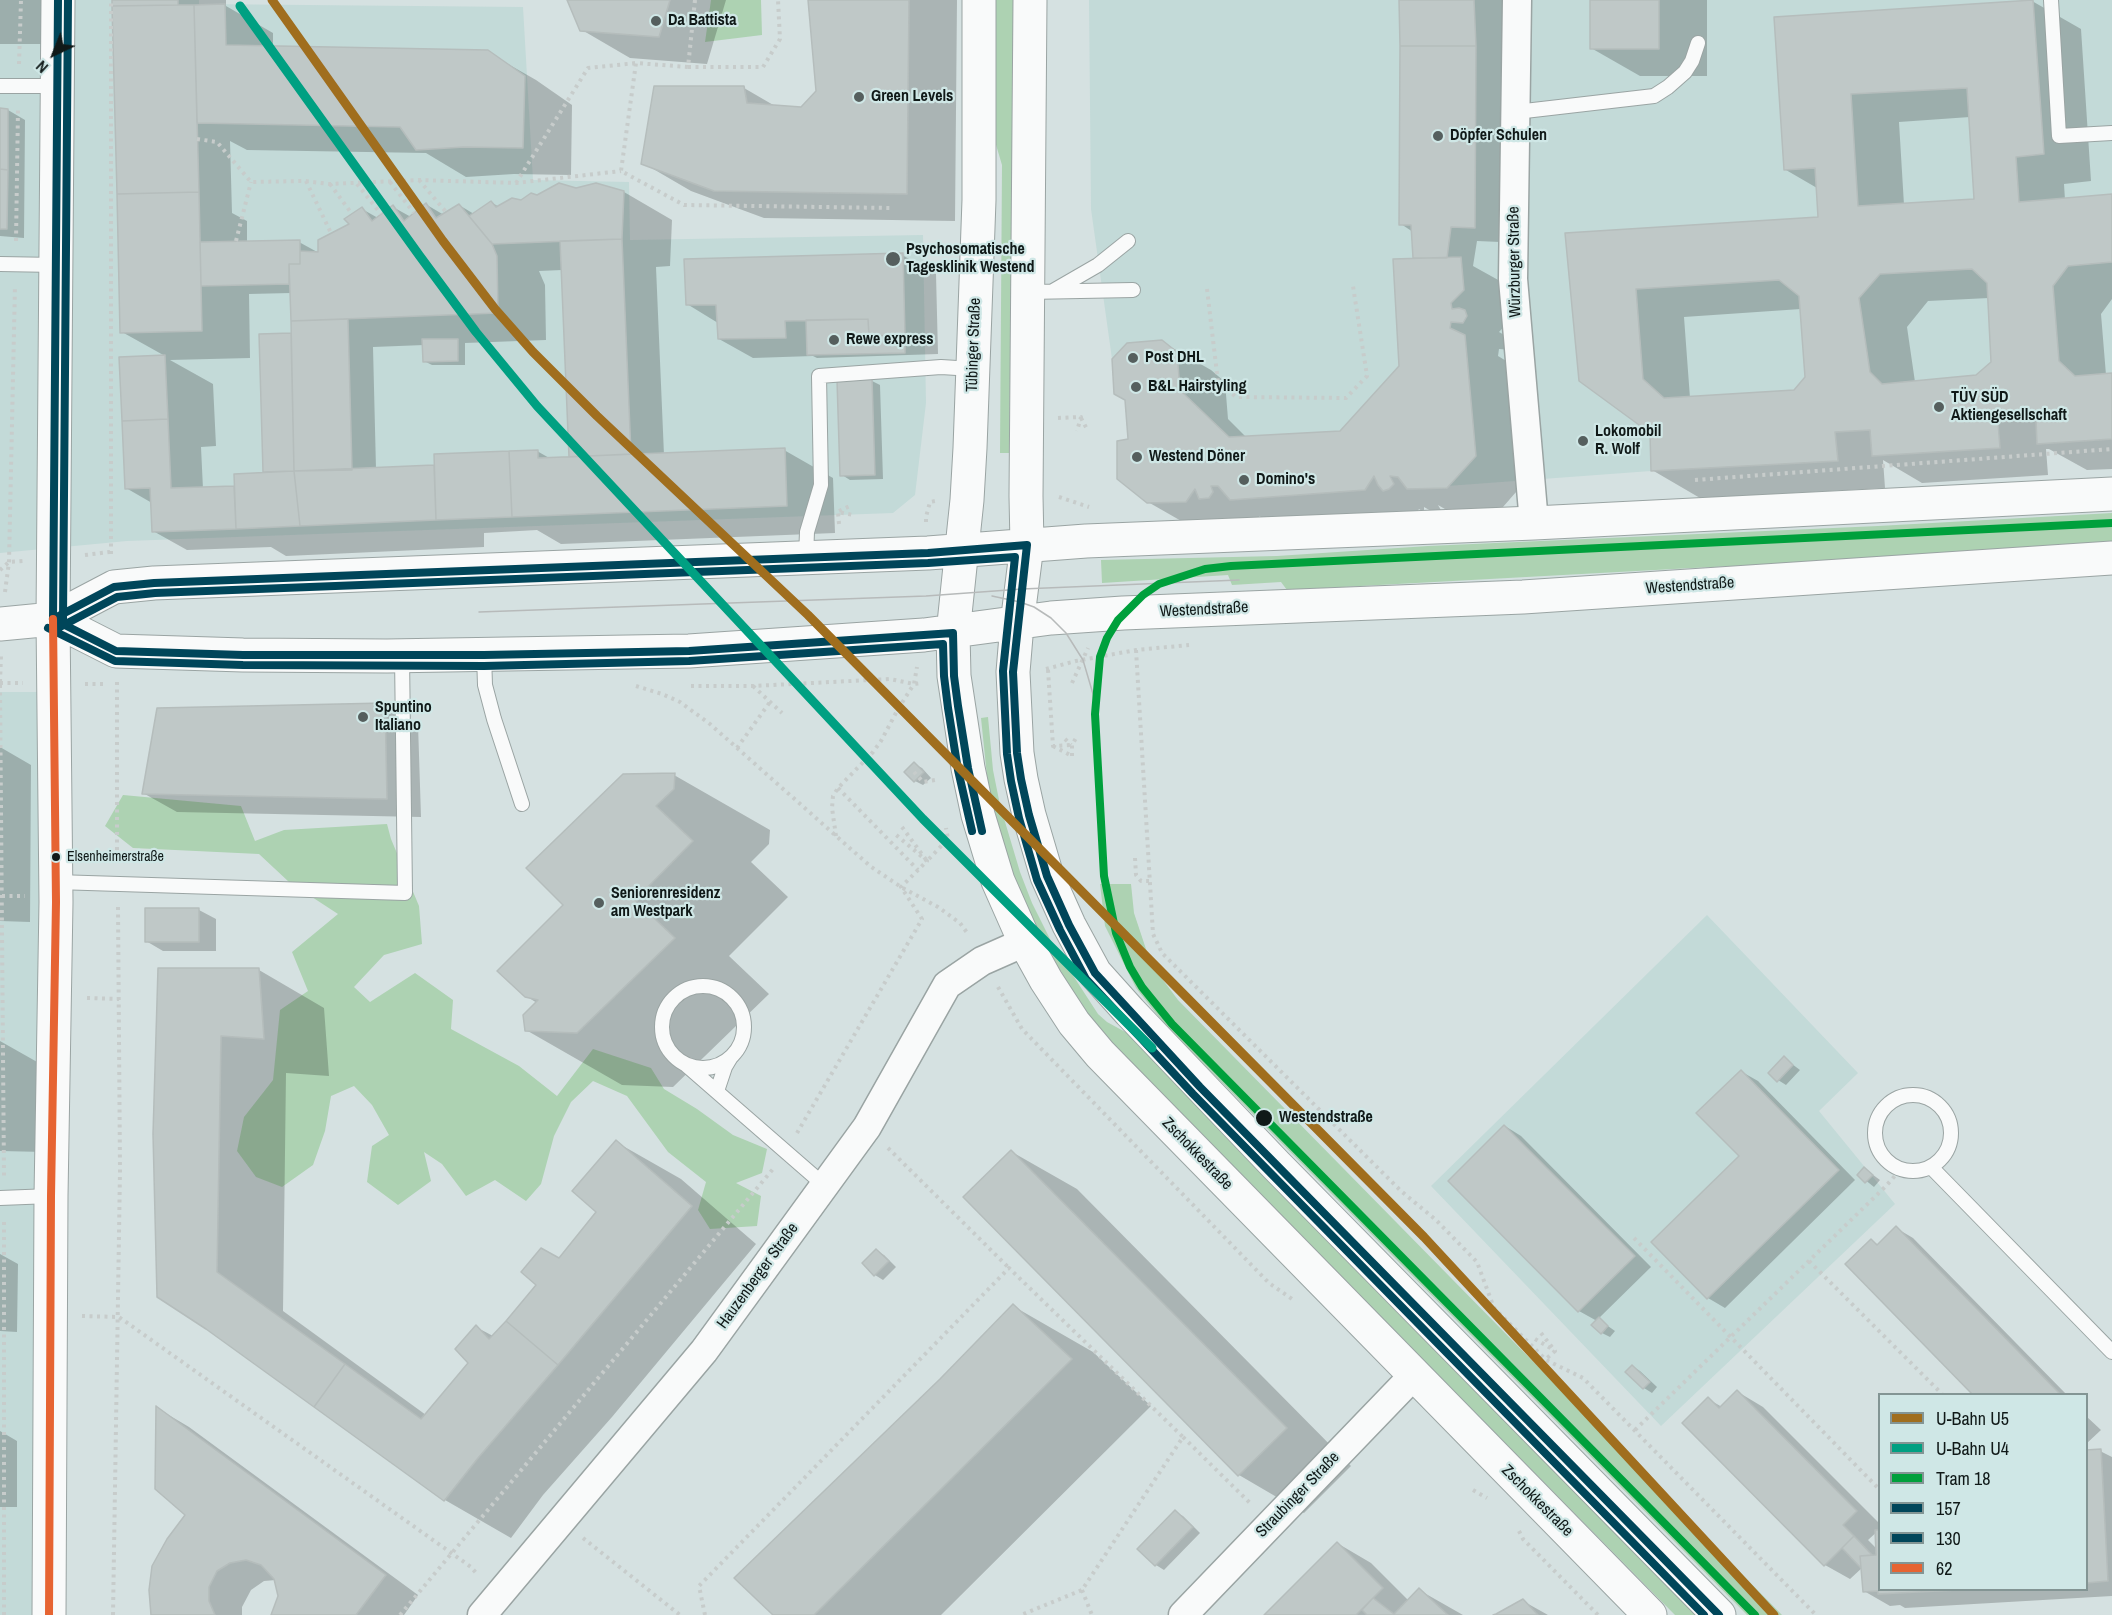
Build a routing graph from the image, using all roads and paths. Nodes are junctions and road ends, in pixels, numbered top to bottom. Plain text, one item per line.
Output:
1 (58, 0) edge
2 (111, 0) edge
3 (694, 0) edge
4 (777, 0) edge
5 (979, 0) edge
6 (1030, 0) edge
7 (1517, 0) edge
8 (2051, 0) edge
9 (1698, 43) dead end
10 (636, 63) junction
11 (688, 67) junction
12 (0, 86) edge
13 (58, 86) junction
14 (1515, 112) junction
15 (2112, 133) edge
16 (197, 139) dead end
17 (621, 171) junction
18 (419, 180) junction
19 (305, 181) junction
20 (390, 181) junction
21 (251, 182) junction
22 (357, 183) junction
23 (516, 183) junction
24 (329, 184) junction
25 (892, 208) dead end
26 (446, 212) dead end
27 (414, 213) dead end
28 (352, 214) dead end
29 (381, 214) dead end
30 (331, 233) dead end
31 (236, 241) dead end
32 (1128, 241) dead end
33 (0, 264) edge
34 (56, 265) junction
35 (1353, 286) dead end
36 (1206, 289) dead end
37 (1133, 290) dead end
38 (1040, 292) junction
39 (973, 369) junction
40 (1081, 417) junction
41 (1053, 418) dead end
42 (1077, 431) dead end
43 (1088, 431) dead end
44 (2112, 449) edge
45 (1695, 480) dead end
46 (2112, 494) edge
47 (1056, 495) dead end
48 (930, 502) dead end
49 (852, 505) dead end
50 (1092, 507) dead end
51 (838, 512) junction
52 (853, 515) dead end
53 (926, 516) dead end
54 (1533, 523) junction
55 (839, 533) dead end
56 (1027, 545) junction
57 (806, 557) junction
58 (2112, 558) edge
59 (9, 562) dead end
60 (959, 565) junction
61 (0, 570) edge
62 (114, 587) junction
63 (53, 619) junction
64 (0, 624) edge
65 (1017, 624) junction
66 (953, 633) junction
67 (1090, 645) dead end
68 (483, 655) junction
69 (402, 656) junction
70 (1083, 660) junction
71 (1072, 682) dead end
72 (117, 684) dead end
73 (0, 685) edge
74 (659, 686) dead end
75 (682, 686) dead end
76 (753, 686) junction
77 (770, 702) junction
78 (782, 713) dead end
79 (1076, 738) dead end
80 (1065, 739) dead end
81 (1072, 745) junction
82 (1053, 746) junction
83 (737, 748) junction
84 (914, 772) dead end
85 (838, 788) junction
86 (938, 791) dead end
87 (522, 804) dead end
88 (945, 824) dead end
89 (902, 827) dead end
90 (895, 834) dead end
91 (836, 836) junction
92 (1135, 858) dead end
93 (927, 861) junction
94 (918, 870) junction
95 (1149, 881) junction
96 (56, 882) junction
97 (117, 884) junction
98 (901, 887) junction
99 (2, 896) junction
100 (25, 896) dead end
101 (1025, 942) junction
102 (982, 960) junction
103 (998, 987) dead end
104 (87, 998) dead end
105 (119, 999) junction
106 (1, 1007) edge
107 (732, 1055) junction
108 (683, 1063) junction
109 (717, 1091) junction
110 (867, 1126) junction
111 (786, 1152) junction
112 (1931, 1167) junction
113 (1900, 1169) junction
114 (824, 1185) junction
115 (51, 1196) junction
116 (2, 1198) edge
117 (1634, 1238) dead end
118 (1809, 1261) junction
119 (1009, 1268) junction
120 (2, 1315) edge
121 (52, 1316) junction
122 (119, 1317) junction
123 (1541, 1333) dead end
124 (1730, 1337) junction
125 (1535, 1339) dead end
126 (1555, 1351) junction
127 (2112, 1352) edge
128 (1546, 1360) junction
129 (1414, 1375) junction
130 (1940, 1393) edge
131 (2, 1396) edge
132 (1635, 1430) junction
133 (1183, 1437) junction
134 (1878, 1488) edge
135 (1473, 1490) dead end
136 (1, 1498) edge
137 (1493, 1501) dead end
138 (561, 1521) junction
139 (1271, 1523) junction
140 (452, 1553) junction
141 (1082, 1590) junction
142 (490, 1606) edge
143 (3, 1613) edge
144 (49, 1615) edge
145 (113, 1615) edge
146 (400, 1615) edge
147 (680, 1615) edge
148 (705, 1615) edge
149 (1022, 1615) edge
150 (1092, 1615) edge
151 (1183, 1615) edge
152 (1650, 1615) edge
153 (1719, 1615) edge
154 (1816, 1615) edge

1 - 13 main road
2 - 62 path
3 - 11 path
4 - 11 path
5 - 39 main road, Tübinger Straße
6 - 38 main road
7 - 14 street, Würzburger Straße
8 - 15 lane
9 - 14 lane
10 - 11 path
10 - 17 path
10 - 23 path
12 - 13 lane
13 - 34 main road
14 - 54 street, Würzburger Straße
16 - 21 path
17 - 23 path
17 - 25 path
18 - 20 path
18 - 23 path
18 - 26 path
19 - 21 path
19 - 24 path
19 - 30 path
20 - 22 path
20 - 27 path
21 - 31 path
22 - 24 path
22 - 29 path
24 - 28 path
32 - 38 lane
33 - 34 lane
34 - 63 main road
35 - 36 path
37 - 38 lane
38 - 56 main road
39 - 57 lane
39 - 60 main road, Tübinger Straße
40 - 41 path
40 - 42 path
40 - 43 path
44 - 45 path
46 - 54 main road
47 - 50 path
48 - 53 path
49 - 51 path
51 - 52 path
51 - 55 path
54 - 56 main road
56 - 60 main road
56 - 65 main road
57 - 60 main road
57 - 62 main road
58 - 65 main road, Westendstraße
59 - 61 path
60 - 66 main road, Zschokkestraße
62 - 63 main road
63 - 64 main road
63 - 69 main road, Westendstraße
63 - 96 main road
65 - 66 main road, Westendstraße
65 - 153 main road
66 - 68 main road, Westendstraße
66 - 101 main road, Zschokkestraße
67 - 70 path
68 - 69 main road, Westendstraße
68 - 87 lane
69 - 97 lane
70 - 71 path
70 - 82 path
70 - 95 path
72 - 97 path
73 - 99 path
74 - 83 path
75 - 76 path
76 - 77 path
76 - 85 path
77 - 78 path
77 - 83 path
79 - 81 path
80 - 81 path
81 - 82 path
81 - 82 path
83 - 91 path
84 - 86 path
85 - 91 path
85 - 94 path
88 - 93 path
89 - 93 path
90 - 93 path
91 - 98 path
92 - 95 path
93 - 94 path
94 - 98 path
95 - 128 path
96 - 97 lane
96 - 115 main road
97 - 105 path
98 - 102 path
98 - 111 path
99 - 100 path
99 - 106 path
101 - 102 street, Hauzenberger Straße
101 - 129 main road, Zschokkestraße
102 - 103 path
102 - 110 street, Hauzenberger Straße
104 - 105 path
105 - 122 path
106 - 116 path
107 - 108 lane
107 - 108 lane
107 - 109 lane
108 - 109 lane
109 - 111 lane
110 - 114 street, Hauzenberger Straße
110 - 119 path
111 - 114 lane
111 - 140 path
112 - 113 lane
112 - 113 lane
112 - 127 lane
113 - 118 path
114 - 138 street, Hauzenberger Straße
115 - 116 lane
115 - 121 main road
116 - 120 path
117 - 124 path
118 - 124 path
118 - 130 path
119 - 133 path
119 - 148 path
120 - 131 path
121 - 122 path
121 - 144 main road
122 - 140 path
122 - 145 path
123 - 126 path
124 - 132 path
124 - 134 path
125 - 126 path
126 - 128 path
128 - 132 path
129 - 139 street, Straubinger Straße
129 - 152 main road, Zschokkestraße
131 - 136 path
132 - 154 path
133 - 139 path
133 - 141 path
135 - 137 path
136 - 143 path
138 - 142 street, Hauzenberger Straße
138 - 147 path
139 - 151 street, Straubinger Straße
140 - 142 path
140 - 146 path
141 - 149 path
141 - 150 path

